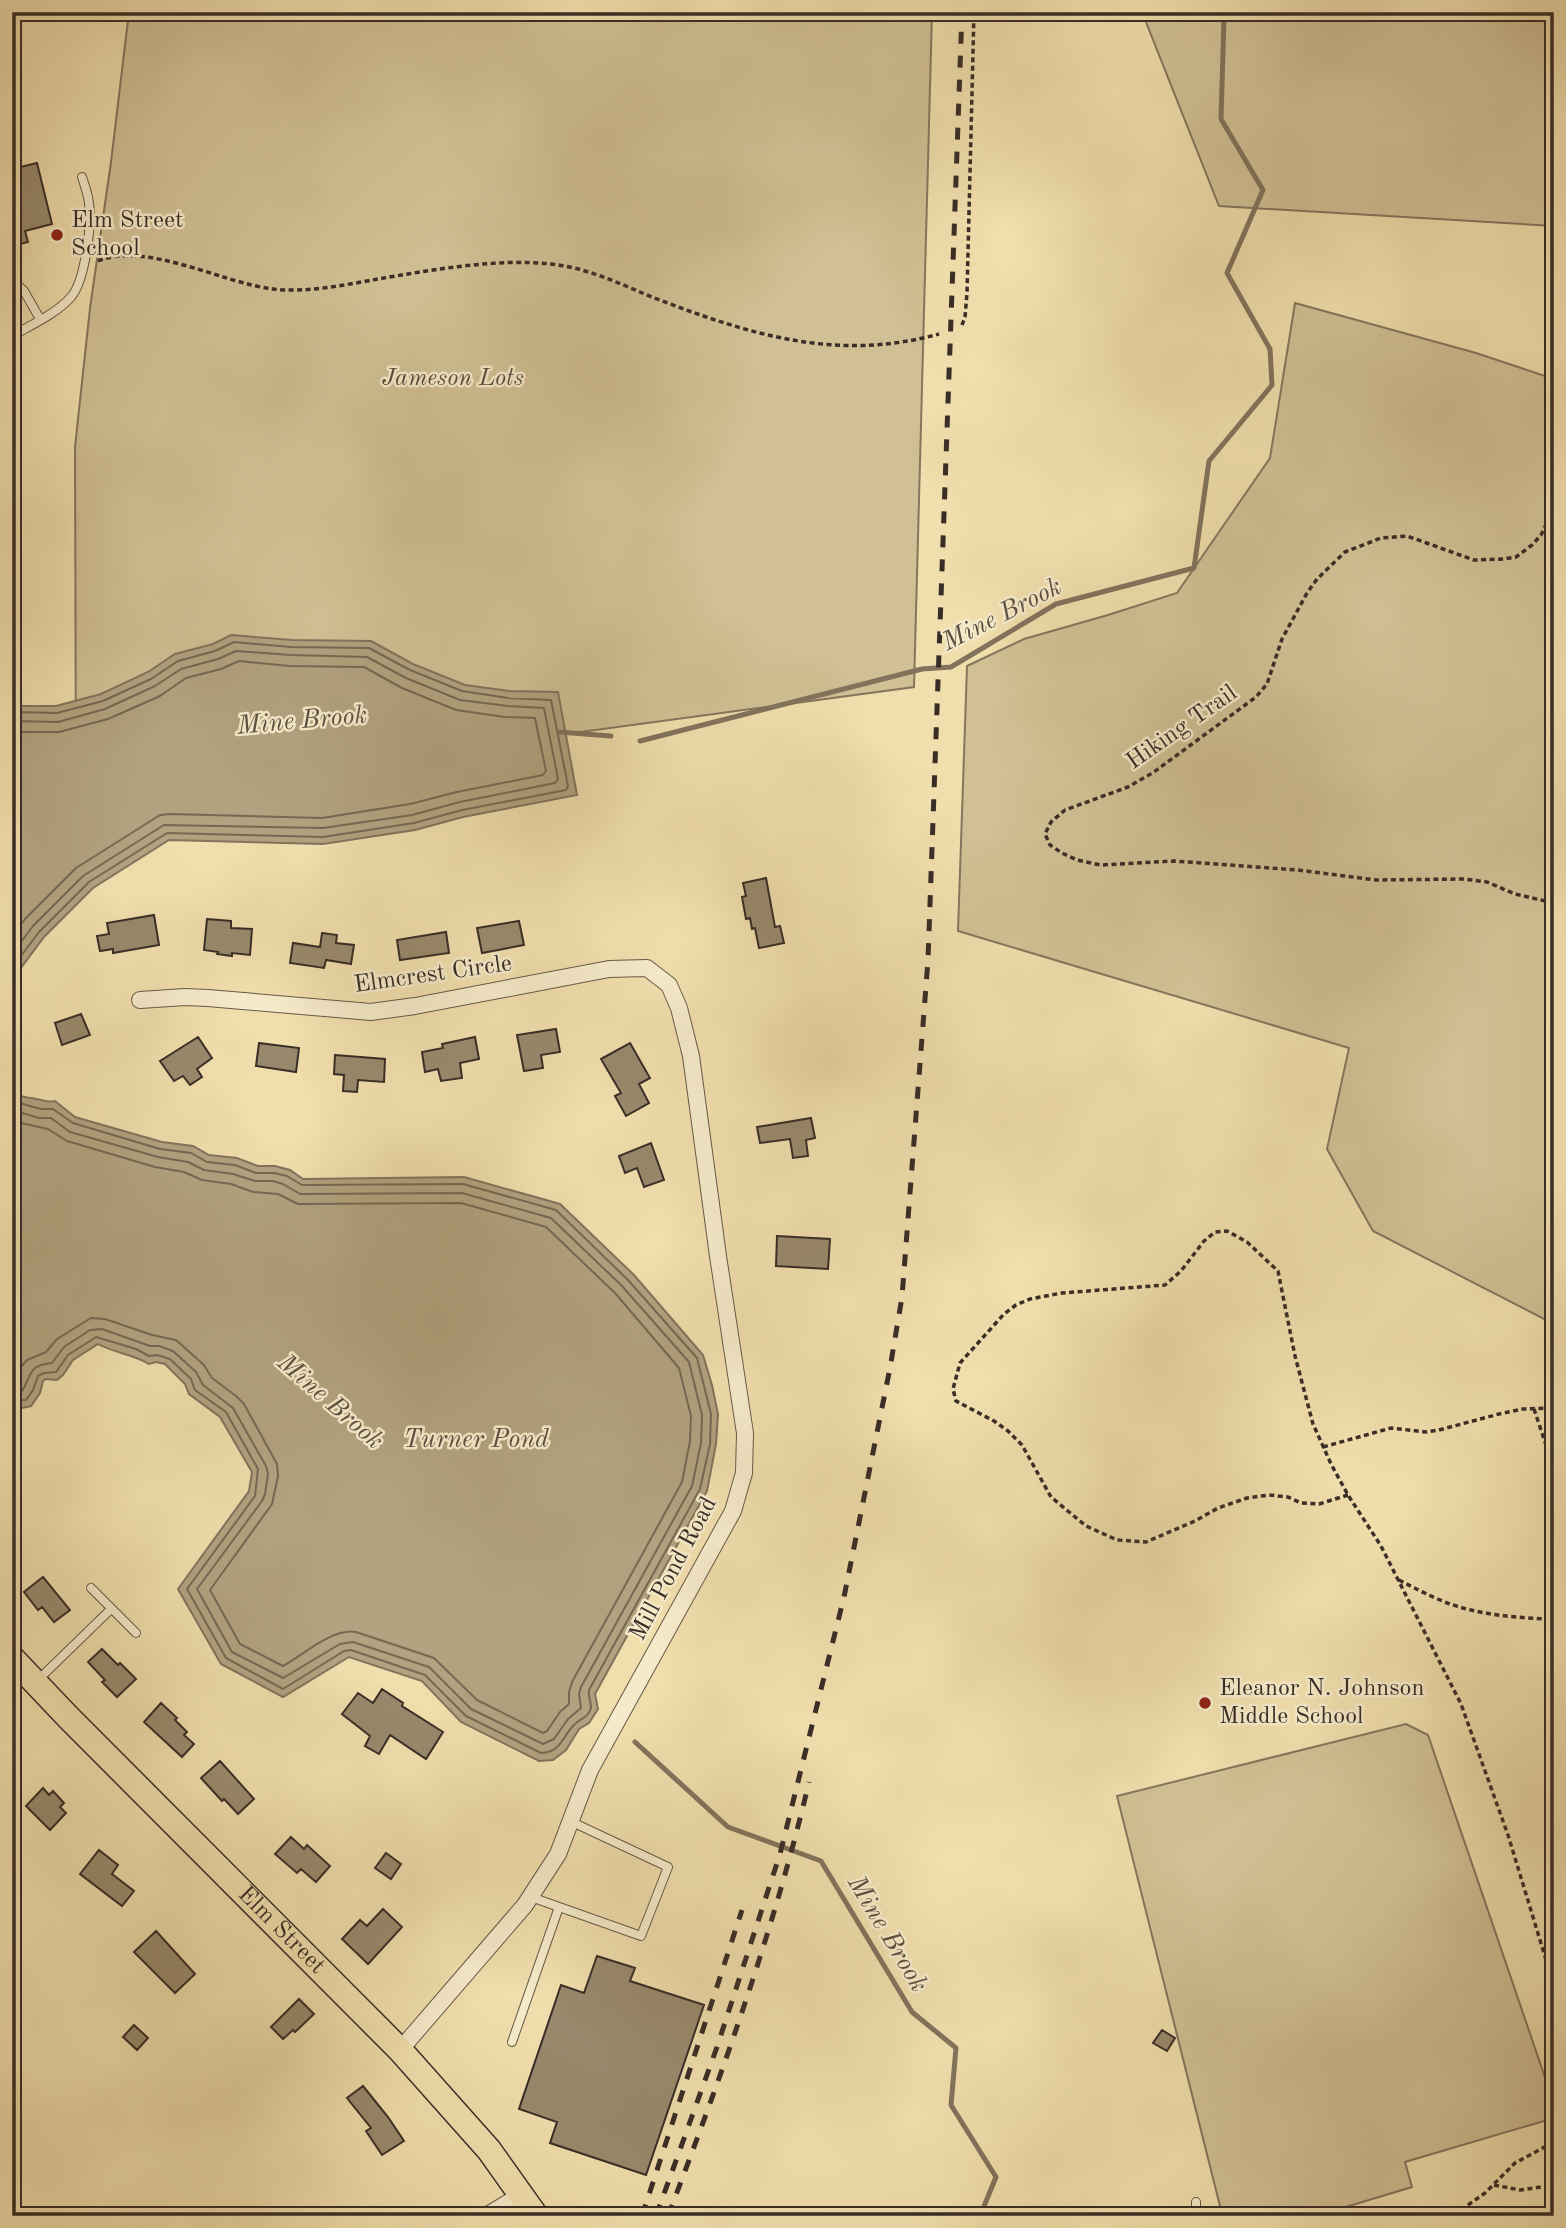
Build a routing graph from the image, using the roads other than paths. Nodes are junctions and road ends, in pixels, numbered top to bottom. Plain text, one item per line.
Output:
1 (82, 177) dead end
2 (12, 280) edge
3 (40, 319) junction
4 (12, 336) edge
5 (648, 968) joint
6 (140, 1000) dead end
7 (91, 1588) dead end
8 (111, 1609) junction
9 (136, 1633) dead end
10 (12, 1658) edge
11 (35, 1683) junction
12 (572, 1822) junction
13 (531, 1897) junction
14 (559, 1907) junction
15 (512, 2042) dead end
16 (400, 2050) junction
17 (522, 2195) junction
18 (1196, 2203) dead end
19 (486, 2216) edge
20 (537, 2216) edge
21 (1196, 2216) edge

1 - 3 lane
2 - 3 lane
3 - 4 lane
5 - 6 street, Elmcrest Circle
5 - 12 street, Mill Pond Road
7 - 8 lane
8 - 9 lane
8 - 11 lane
10 - 11 main road, Elm Street
11 - 16 main road, Elm Street
12 - 13 street, Mill Pond Road
12 - 14 lane
13 - 14 lane
13 - 16 street, Mill Pond Road
14 - 15 lane
16 - 17 main road, Elm Street
17 - 19 street
17 - 20 main road, Elm Street
18 - 21 lane

